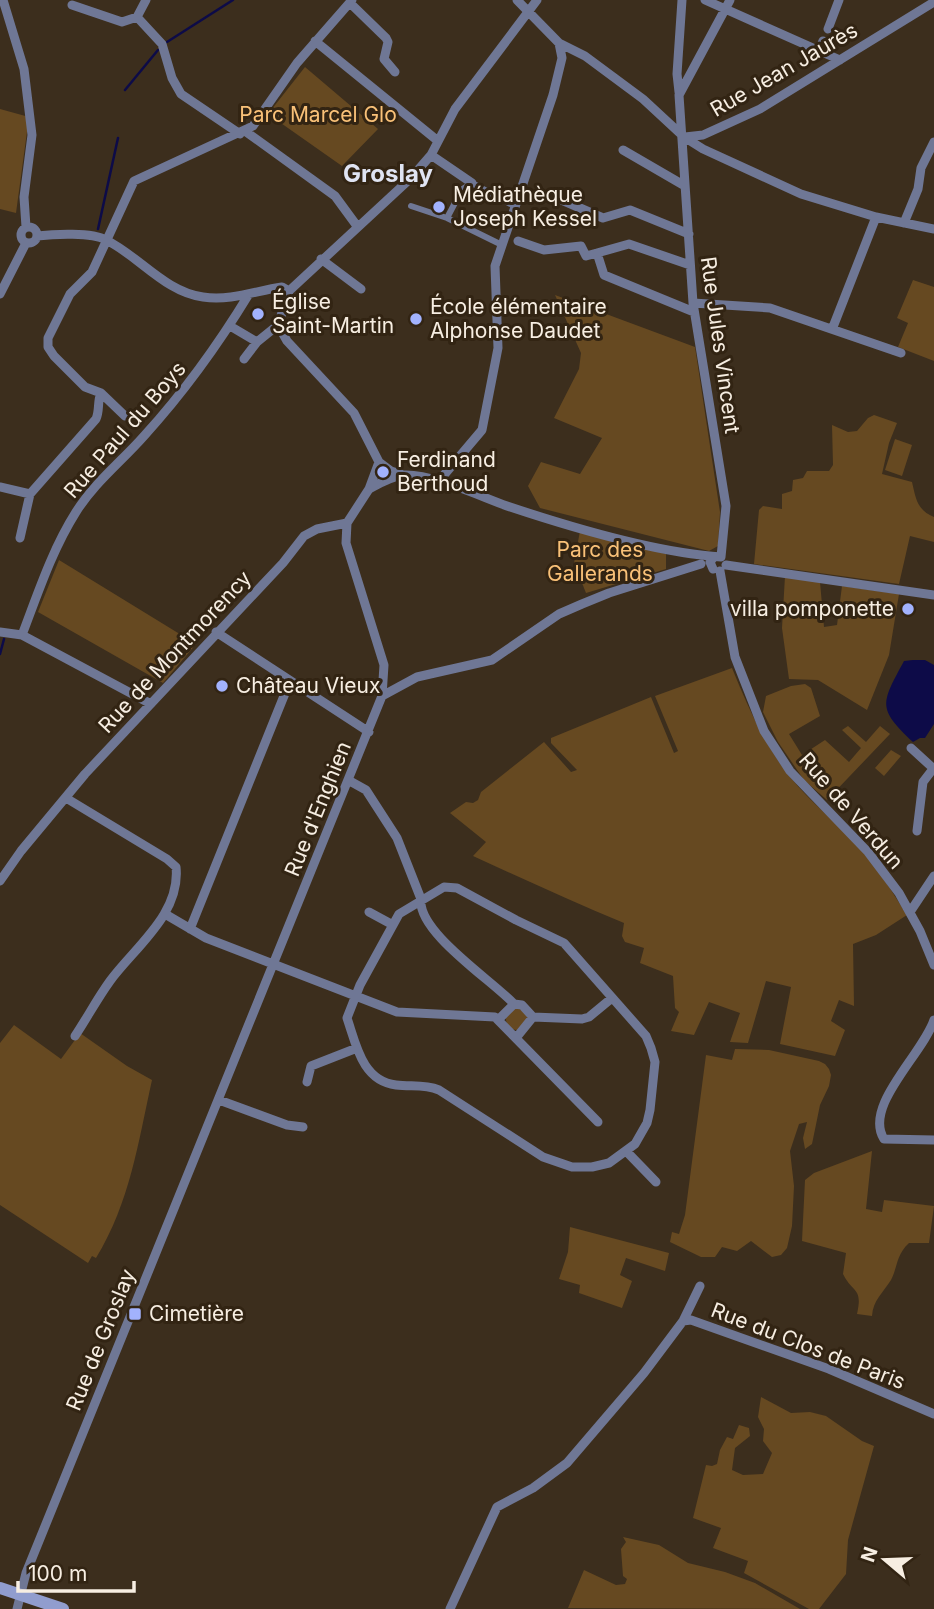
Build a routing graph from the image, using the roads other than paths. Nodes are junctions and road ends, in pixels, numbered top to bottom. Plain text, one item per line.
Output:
1 (3, 0) edge
2 (146, 0) edge
3 (517, 0) edge
4 (537, 0) edge
5 (682, 0) edge
6 (705, 0) edge
7 (839, 0) edge
8 (351, 1) edge
9 (934, 2) edge
10 (728, 4) edge
11 (72, 5) dead end
12 (527, 11) junction
13 (137, 18) junction
14 (828, 29) dead end
15 (315, 41) junction
16 (823, 41) dead end
17 (559, 43) junction
18 (819, 51) junction
19 (840, 60) junction
20 (395, 72) dead end
21 (679, 95) junction
22 (243, 132) junction
23 (684, 137) junction
24 (438, 141) junction
25 (934, 142) edge
26 (623, 150) dead end
27 (431, 155) junction
28 (472, 183) junction
29 (685, 186) junction
30 (461, 190) dead end
31 (557, 198) dead end
32 (457, 199) dead end
33 (411, 206) dead end
34 (516, 207) junction
35 (876, 217) junction
36 (447, 218) junction
37 (904, 223) junction
38 (357, 226) junction
39 (26, 227) junction
40 (934, 229) edge
41 (689, 234) junction
42 (37, 236) junction
43 (106, 239) junction
44 (518, 241) dead end
45 (26, 243) junction
46 (502, 245) junction
47 (597, 253) junction
48 (321, 259) junction
49 (690, 265) junction
50 (361, 289) dead end
51 (289, 291) junction
52 (249, 293) junction
53 (0, 294) edge
54 (693, 307) junction
55 (278, 325) junction
56 (230, 326) junction
57 (832, 327) junction
58 (257, 342) junction
59 (901, 353) dead end
60 (244, 359) dead end
61 (100, 393) junction
62 (125, 416) dead end
63 (379, 462) junction
64 (405, 475) junction
65 (438, 482) junction
66 (0, 487) edge
67 (369, 489) junction
68 (30, 494) junction
69 (347, 523) junction
70 (20, 538) dead end
71 (681, 553) junction
72 (701, 564) junction
73 (718, 564) junction
74 (934, 595) edge
75 (0, 632) edge
76 (216, 632) junction
77 (22, 635) junction
78 (290, 681) junction
79 (382, 696) junction
80 (151, 704) junction
81 (369, 732) junction
82 (911, 748) dead end
83 (933, 769) edge
84 (348, 780) junction
85 (66, 797) junction
86 (917, 831) dead end
87 (934, 876) edge
88 (0, 881) edge
89 (421, 899) junction
90 (369, 912) dead end
91 (910, 912) junction
92 (165, 914) junction
93 (393, 925) junction
94 (190, 929) junction
95 (274, 964) junction
96 (934, 965) edge
97 (355, 995) junction
98 (612, 998) junction
99 (514, 1004) junction
100 (533, 1017) junction
101 (498, 1020) junction
102 (934, 1020) edge
103 (75, 1036) dead end
104 (516, 1038) junction
105 (357, 1048) junction
106 (307, 1082) dead end
107 (219, 1100) junction
108 (598, 1122) dead end
109 (303, 1127) dead end
110 (934, 1140) edge
111 (627, 1152) junction
112 (656, 1182) dead end
113 (701, 1286) dead end
114 (683, 1321) junction
115 (934, 1415) edge
116 (0, 1588) edge
117 (20, 1594) junction
118 (18, 1609) edge
119 (63, 1609) edge
120 (450, 1609) edge

1 - 39 street
2 - 13 street
3 - 12 street
4 - 12 street
5 - 21 street, Rue Jules Vincent
6 - 10 street
7 - 14 street
8 - 15 street
8 - 20 street
9 - 19 street, Rue Jean Jaurès
10 - 18 street
10 - 21 street
11 - 13 street
12 - 17 street
12 - 24 street
13 - 22 street
15 - 22 street
15 - 24 street
16 - 18 street
17 - 23 street
17 - 34 street
18 - 19 street
19 - 23 street, Rue Jean Jaurès
21 - 23 street, Rue Jules Vincent
22 - 38 street
22 - 43 street
23 - 29 street, Rue Jules Vincent
23 - 35 street
24 - 27 street
25 - 37 street
26 - 29 street
27 - 28 street
27 - 38 street
28 - 30 street
28 - 34 street
29 - 41 street, Rue Jules Vincent
31 - 41 street
32 - 36 street
33 - 36 street
34 - 46 street
35 - 37 street
35 - 57 street
36 - 46 street
37 - 40 street
38 - 48 street
39 - 42 street
39 - 45 street
41 - 49 street, Rue Jules Vincent
42 - 43 street
42 - 45 street
43 - 52 street
43 - 61 street
44 - 47 street
45 - 53 street
46 - 65 street
47 - 49 street
47 - 54 street
48 - 50 street
48 - 51 street
49 - 54 street, Rue Jules Vincent
51 - 52 street
51 - 55 street
52 - 56 street, Rue Paul du Boys
54 - 57 street
54 - 73 street, Rue Jules Vincent
55 - 58 street
55 - 63 street
56 - 58 street
56 - 77 street, Rue Paul du Boys
57 - 59 street
58 - 60 street
61 - 62 street
61 - 68 street
63 - 64 street
63 - 67 street
64 - 65 street
64 - 67 street
65 - 71 street
66 - 68 street
67 - 69 street
68 - 70 street
69 - 76 street, Rue de Montmorency
69 - 79 street, Rue d'Enghien
71 - 72 street
71 - 73 street
72 - 73 street
72 - 79 street
73 - 74 street
73 - 91 street, Rue de Verdun
75 - 77 street
76 - 78 street
76 - 80 street, Rue de Montmorency
77 - 80 street
78 - 81 street
78 - 94 street
79 - 81 street, Rue d'Enghien
80 - 85 street, Rue de Montmorency
81 - 84 street, Rue d'Enghien
82 - 83 street
83 - 86 street
84 - 89 street
84 - 95 street, Rue d'Enghien
85 - 88 street, Rue de Montmorency
85 - 92 street
87 - 91 street
89 - 93 street
89 - 98 street
89 - 99 street
90 - 93 street
91 - 96 street, Rue de Verdun
92 - 94 street
92 - 103 street
93 - 97 street
94 - 95 street
95 - 97 street
95 - 107 street, Rue d'Enghien
97 - 101 street
97 - 105 street
98 - 100 street
98 - 111 street
99 - 100 street
99 - 101 street
100 - 104 street
101 - 104 street
102 - 110 street
104 - 108 street
105 - 106 street
105 - 111 street
107 - 109 street
107 - 117 street, Rue de Groslay
111 - 112 street
113 - 114 street
114 - 115 street, Rue du Clos de Paris
114 - 120 street, Rue du Clos de Paris
116 - 117 main road
117 - 118 street, Rue de Groslay
117 - 119 main road

